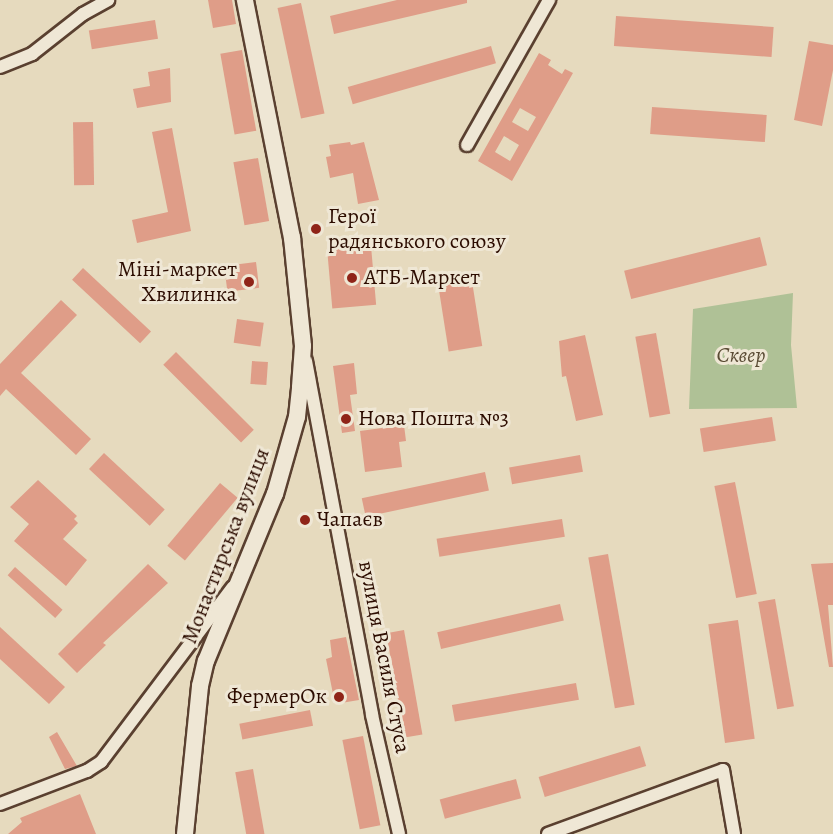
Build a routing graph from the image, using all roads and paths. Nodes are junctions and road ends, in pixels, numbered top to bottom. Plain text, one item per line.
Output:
1 (108, 0) edge
2 (245, 0) edge
3 (549, 0) edge
4 (0, 67) edge
5 (467, 145) dead end
6 (303, 346) junction
7 (242, 576) junction
8 (0, 804) edge
9 (185, 830) edge
10 (399, 834) edge
11 (548, 834) edge
12 (734, 834) edge

1 - 4 street
2 - 6 main road, Монастирська вулиця
3 - 5 street
6 - 7 main road, Монастирська вулиця
6 - 10 street, вулиця Василя Стуса
7 - 8 street
7 - 9 main road, Монастирська вулиця
11 - 12 street

